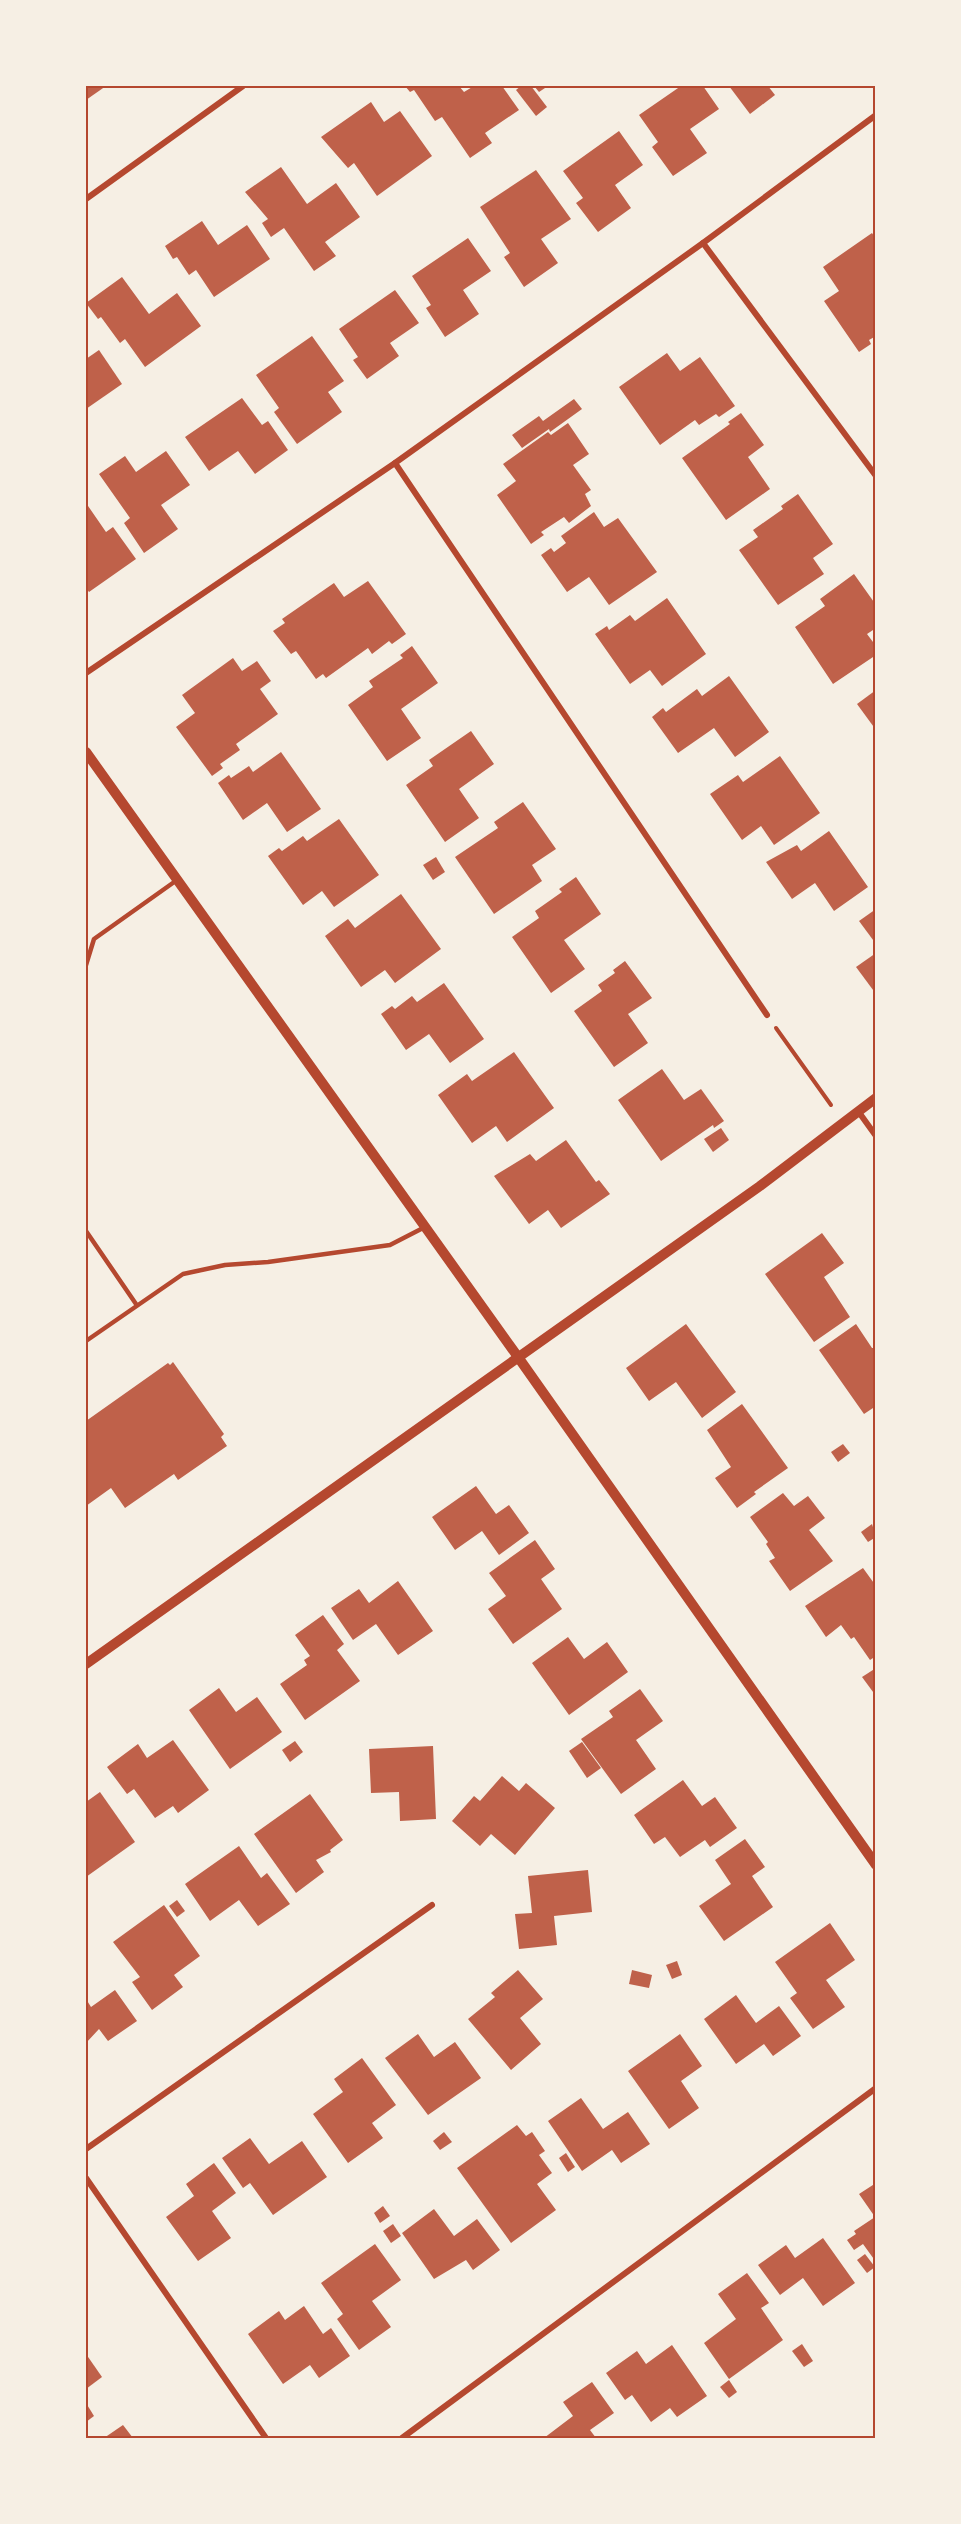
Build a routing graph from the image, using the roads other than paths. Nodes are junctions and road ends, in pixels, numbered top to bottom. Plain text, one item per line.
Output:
1 (243, 86) edge
2 (876, 115) edge
3 (86, 199) edge
4 (703, 243) junction
5 (395, 463) junction
6 (876, 476) edge
7 (86, 673) edge
8 (86, 752) edge
9 (177, 880) junction
10 (86, 965) edge
11 (767, 1015) road end
12 (876, 1098) edge
13 (858, 1111) junction
14 (876, 1137) edge
15 (425, 1227) junction
16 (86, 1230) edge
17 (136, 1304) junction
18 (86, 1341) edge
19 (518, 1357) junction
20 (86, 1665) edge
21 (876, 1865) edge
22 (432, 1905) dead end
23 (876, 2088) edge
24 (86, 2149) edge
25 (86, 2178) edge
26 (266, 2439) edge
27 (402, 2439) edge

1 - 3 street
2 - 4 street
4 - 5 street
4 - 6 street
5 - 7 street
5 - 11 street
8 - 9 street
9 - 10 lane
9 - 15 street
12 - 13 street
13 - 14 street
13 - 19 street
15 - 17 lane
15 - 19 street
16 - 17 lane
17 - 18 lane
19 - 20 street
19 - 21 street
22 - 24 street
23 - 27 street
25 - 26 street

